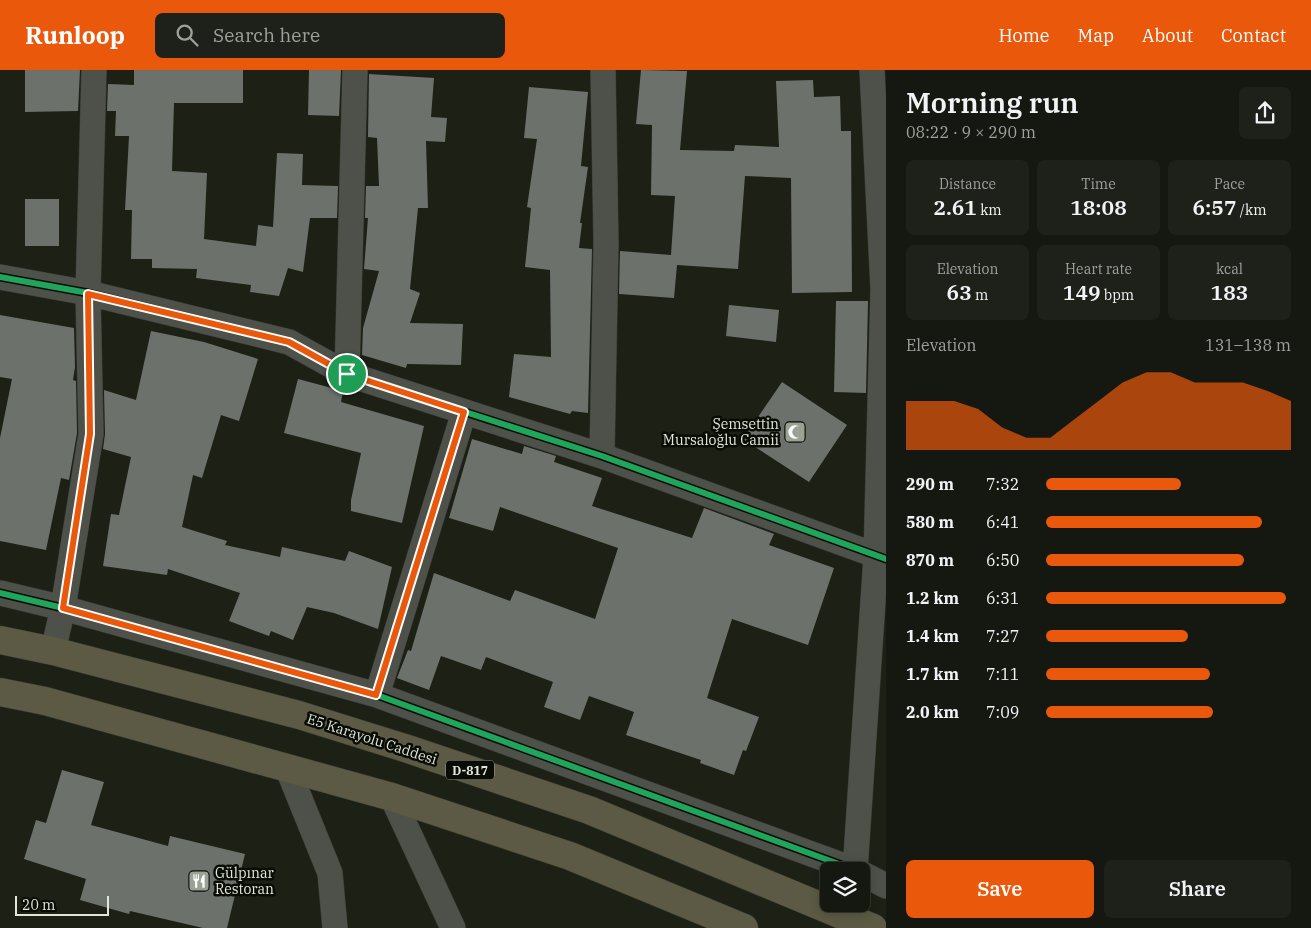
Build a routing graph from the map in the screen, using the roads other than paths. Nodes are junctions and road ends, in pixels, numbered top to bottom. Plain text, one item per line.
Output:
1 (94, 70) edge
2 (356, 70) edge
3 (604, 70) edge
4 (872, 70) edge
5 (0, 277) edge
6 (885, 290) edge
7 (88, 294) junction
8 (347, 374) junction
9 (464, 412) junction
10 (602, 456) junction
11 (881, 558) edge
12 (0, 593) edge
13 (63, 608) junction
14 (0, 640) edge
15 (53, 651) junction
16 (0, 692) edge
17 (376, 695) junction
18 (287, 767) junction
19 (392, 796) junction
20 (832, 862) edge
21 (858, 862) edge
22 (870, 878) edge
23 (886, 886) edge
24 (859, 917) edge
25 (335, 928) edge
26 (453, 928) edge
27 (744, 928) edge

1 - 7 street
2 - 8 street
3 - 10 street
4 - 6 street
5 - 7 street
6 - 11 street
7 - 8 street
7 - 13 street
8 - 9 street
9 - 10 street
9 - 17 street
10 - 11 street
11 - 21 street
12 - 13 street
13 - 15 street
13 - 17 street
14 - 15 highway, E5 Karayolu Caddesi / D-817
15 - 24 highway, E5 Karayolu Caddesi / D-817
16 - 18 highway
17 - 20 street
18 - 19 highway
18 - 25 street
19 - 26 street
19 - 27 highway
22 - 23 street

